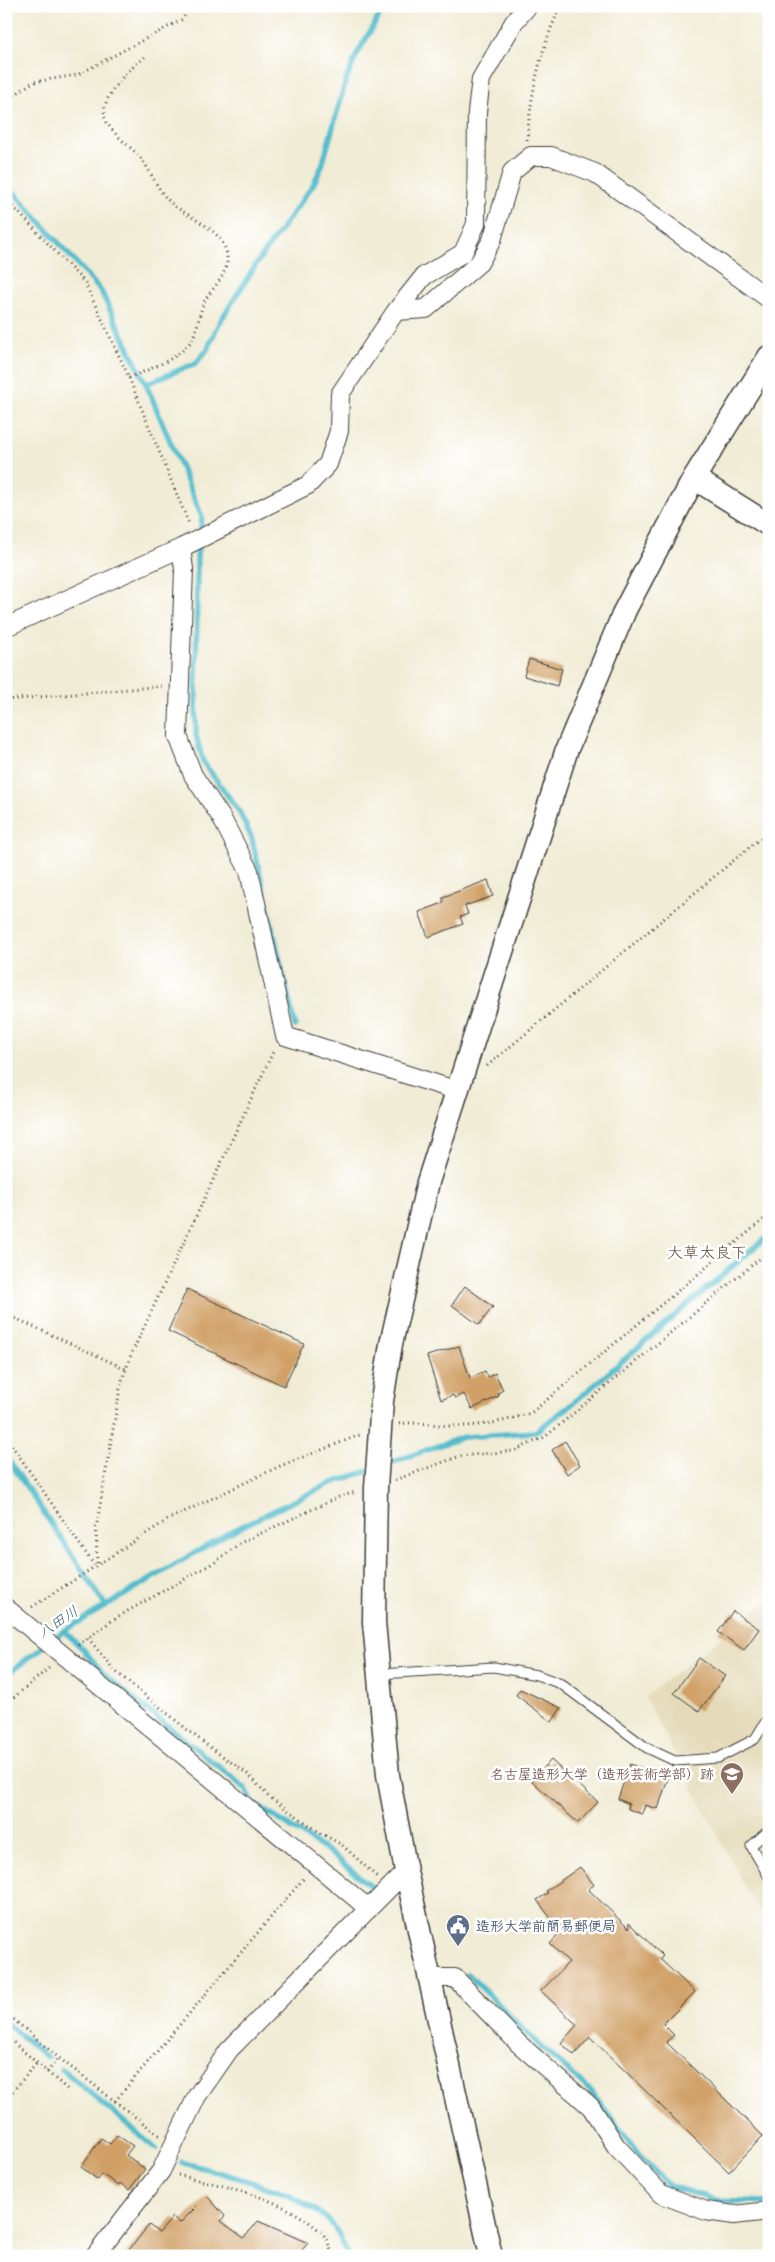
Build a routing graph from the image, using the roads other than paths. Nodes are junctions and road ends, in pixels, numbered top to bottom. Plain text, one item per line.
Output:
1 (528, 6) edge
2 (769, 299) edge
3 (396, 311) junction
4 (769, 357) edge
5 (694, 478) junction
6 (769, 524) edge
7 (187, 545) junction
8 (6, 627) edge
9 (458, 1090) junction
10 (6, 1608) edge
11 (379, 1674) junction
12 (769, 1716) edge
13 (769, 1830) edge
14 (406, 1871) junction
15 (769, 1876) edge
16 (369, 1909) junction
17 (429, 1978) junction
18 (769, 2211) edge
19 (95, 2256) edge
20 (491, 2256) edge

1 - 3 street
2 - 3 street
3 - 7 street
4 - 5 street
5 - 6 street
5 - 9 street
7 - 8 street
7 - 9 street
9 - 11 street
10 - 16 street
11 - 12 lane
11 - 14 street
13 - 15 lane
14 - 16 street
14 - 17 street
16 - 19 street
17 - 18 street
17 - 20 street

